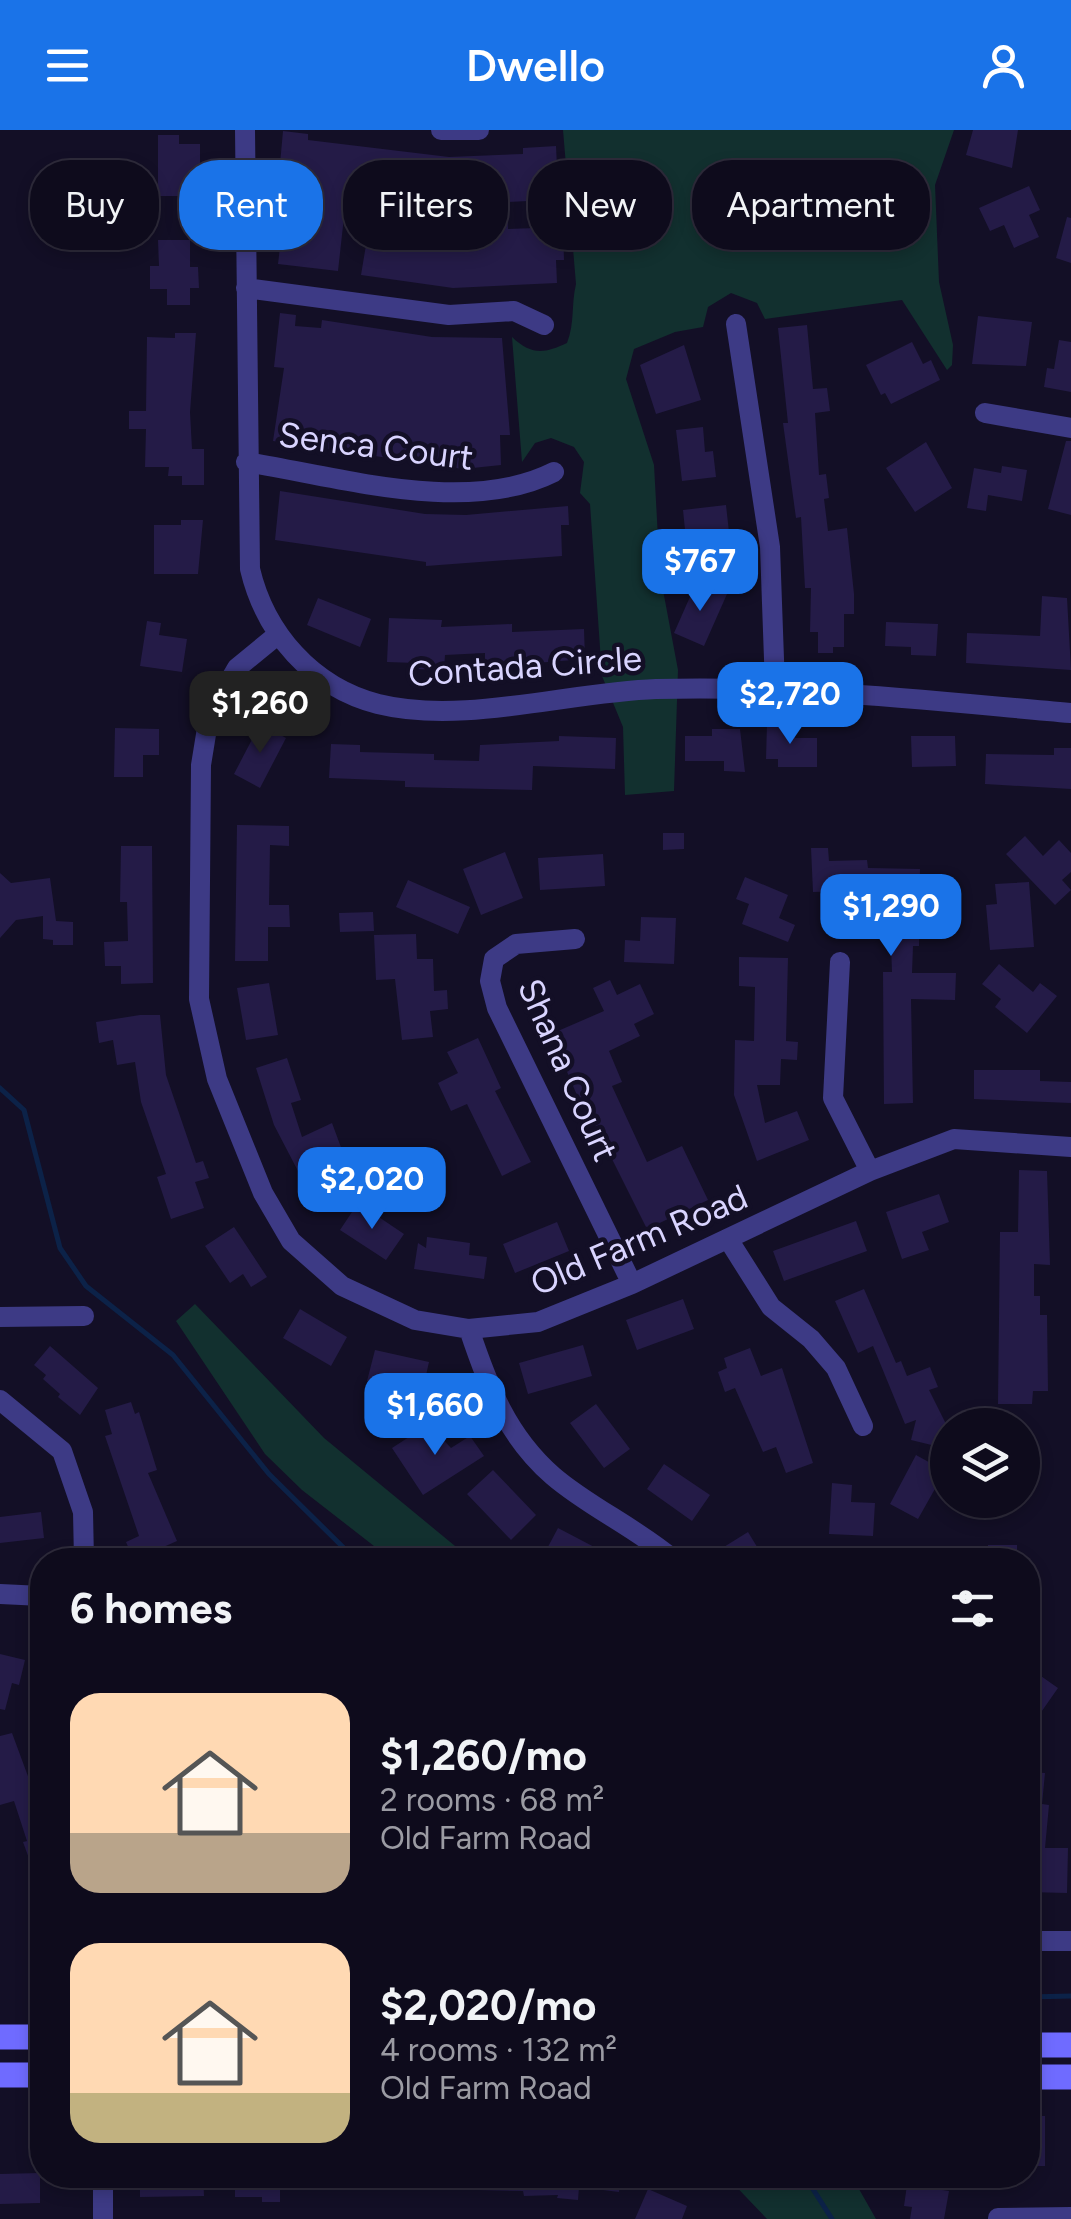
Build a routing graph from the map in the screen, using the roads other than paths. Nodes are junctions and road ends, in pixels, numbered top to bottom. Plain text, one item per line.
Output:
1 (246, 130) edge
2 (441, 130) edge
3 (479, 130) edge
4 (246, 288) junction
5 (736, 324) dead end
6 (544, 325) dead end
7 (985, 413) dead end
8 (1071, 428) edge
9 (246, 462) junction
10 (554, 472) dead end
11 (276, 636) junction
12 (775, 687) junction
13 (1071, 712) edge
14 (575, 939) dead end
15 (840, 962) dead end
16 (1071, 1147) edge
17 (870, 1171) junction
18 (728, 1240) junction
19 (632, 1284) junction
20 (84, 1316) dead end
21 (0, 1318) edge
22 (469, 1329) junction
23 (0, 1400) edge
24 (863, 1426) dead end
25 (84, 1548) edge
26 (660, 1548) edge
27 (0, 1594) edge
28 (30, 1595) edge
29 (1040, 1941) edge
30 (1071, 1941) edge
31 (0, 2037) edge
32 (30, 2038) edge
33 (1040, 2045) edge
34 (1071, 2045) edge
35 (0, 2075) edge
36 (30, 2075) edge
37 (1040, 2077) edge
38 (1071, 2077) edge
39 (104, 2188) edge
40 (1071, 2217) edge
41 (998, 2218) edge
42 (104, 2219) edge

1 - 4 street, Contada Circle
2 - 3 street
4 - 6 street
4 - 9 street, Contada Circle
5 - 12 street
7 - 8 street
9 - 10 street, Senca Court
9 - 11 street, Contada Circle
11 - 12 street, Contada Circle
11 - 22 street, Old Farm Road
12 - 13 street, Contada Circle
14 - 19 street, Shana Court
15 - 17 street
16 - 17 street, Old Farm Road
17 - 18 street, Old Farm Road
18 - 19 street, Old Farm Road
18 - 24 street
19 - 22 street, Old Farm Road
20 - 21 street
22 - 26 street
23 - 25 street
27 - 28 street
29 - 30 street
31 - 32 main road
33 - 34 main road
35 - 36 main road
37 - 38 main road
39 - 42 street
40 - 41 street

